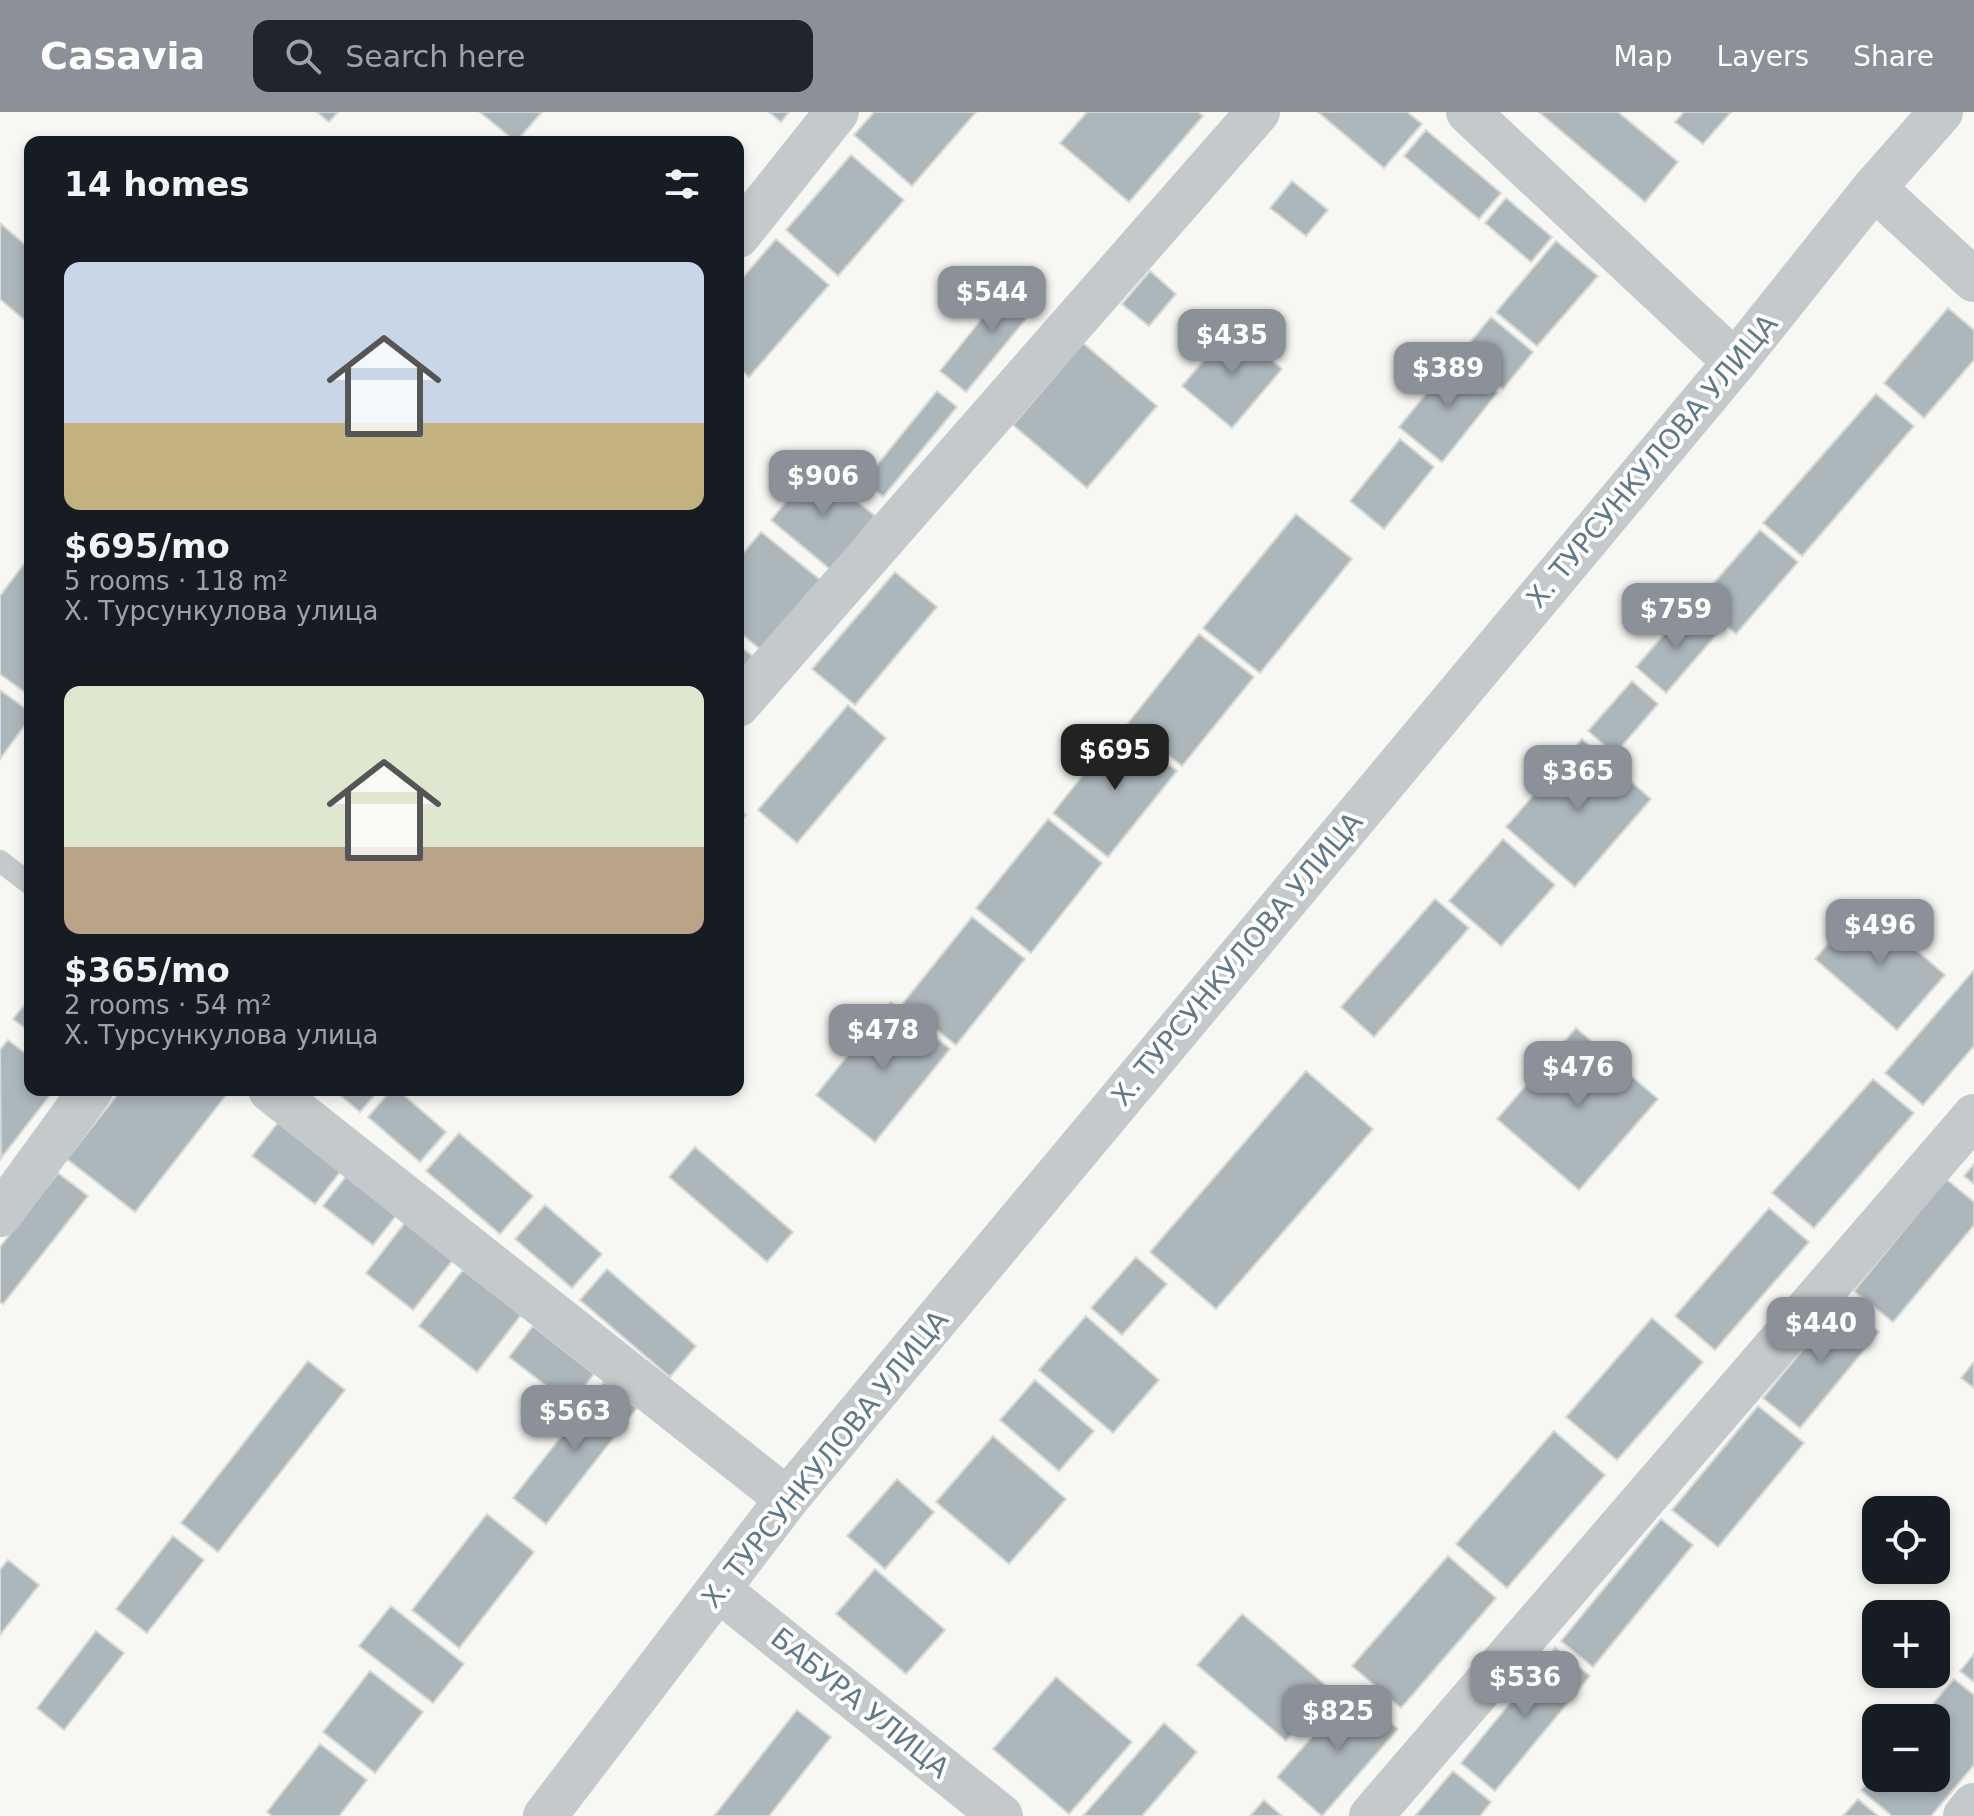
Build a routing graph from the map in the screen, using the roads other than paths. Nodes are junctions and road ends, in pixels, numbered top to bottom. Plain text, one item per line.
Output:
1 (837, 112) edge
2 (1258, 112) edge
3 (1468, 112) edge
4 (1941, 112) edge
5 (1874, 188) junction
6 (744, 228) edge
7 (1974, 280) edge
8 (1735, 362) junction
9 (744, 698) edge
10 (0, 861) edge
11 (24, 879) edge
12 (87, 1096) edge
13 (278, 1096) edge
14 (1974, 1116) edge
15 (0, 1215) edge
16 (787, 1499) junction
17 (719, 1590) junction
18 (1974, 1805) edge
19 (545, 1816) edge
20 (1001, 1816) edge
21 (1371, 1816) edge
22 (1965, 1816) edge

1 - 6 street
2 - 9 street
3 - 8 street
4 - 5 street, Х. ТУРСУНКУЛОВА УЛИЦА
5 - 7 street
5 - 8 street, Х. ТУРСУНКУЛОВА УЛИЦА
8 - 16 street, Х. ТУРСУНКУЛОВА УЛИЦА
10 - 11 lane
12 - 15 street
13 - 16 street
14 - 21 street
16 - 17 street, Х. ТУРСУНКУЛОВА УЛИЦА
17 - 19 street, Х. ТУРСУНКУЛОВА УЛИЦА
17 - 20 street, БАБУРА УЛИЦА
18 - 22 street

